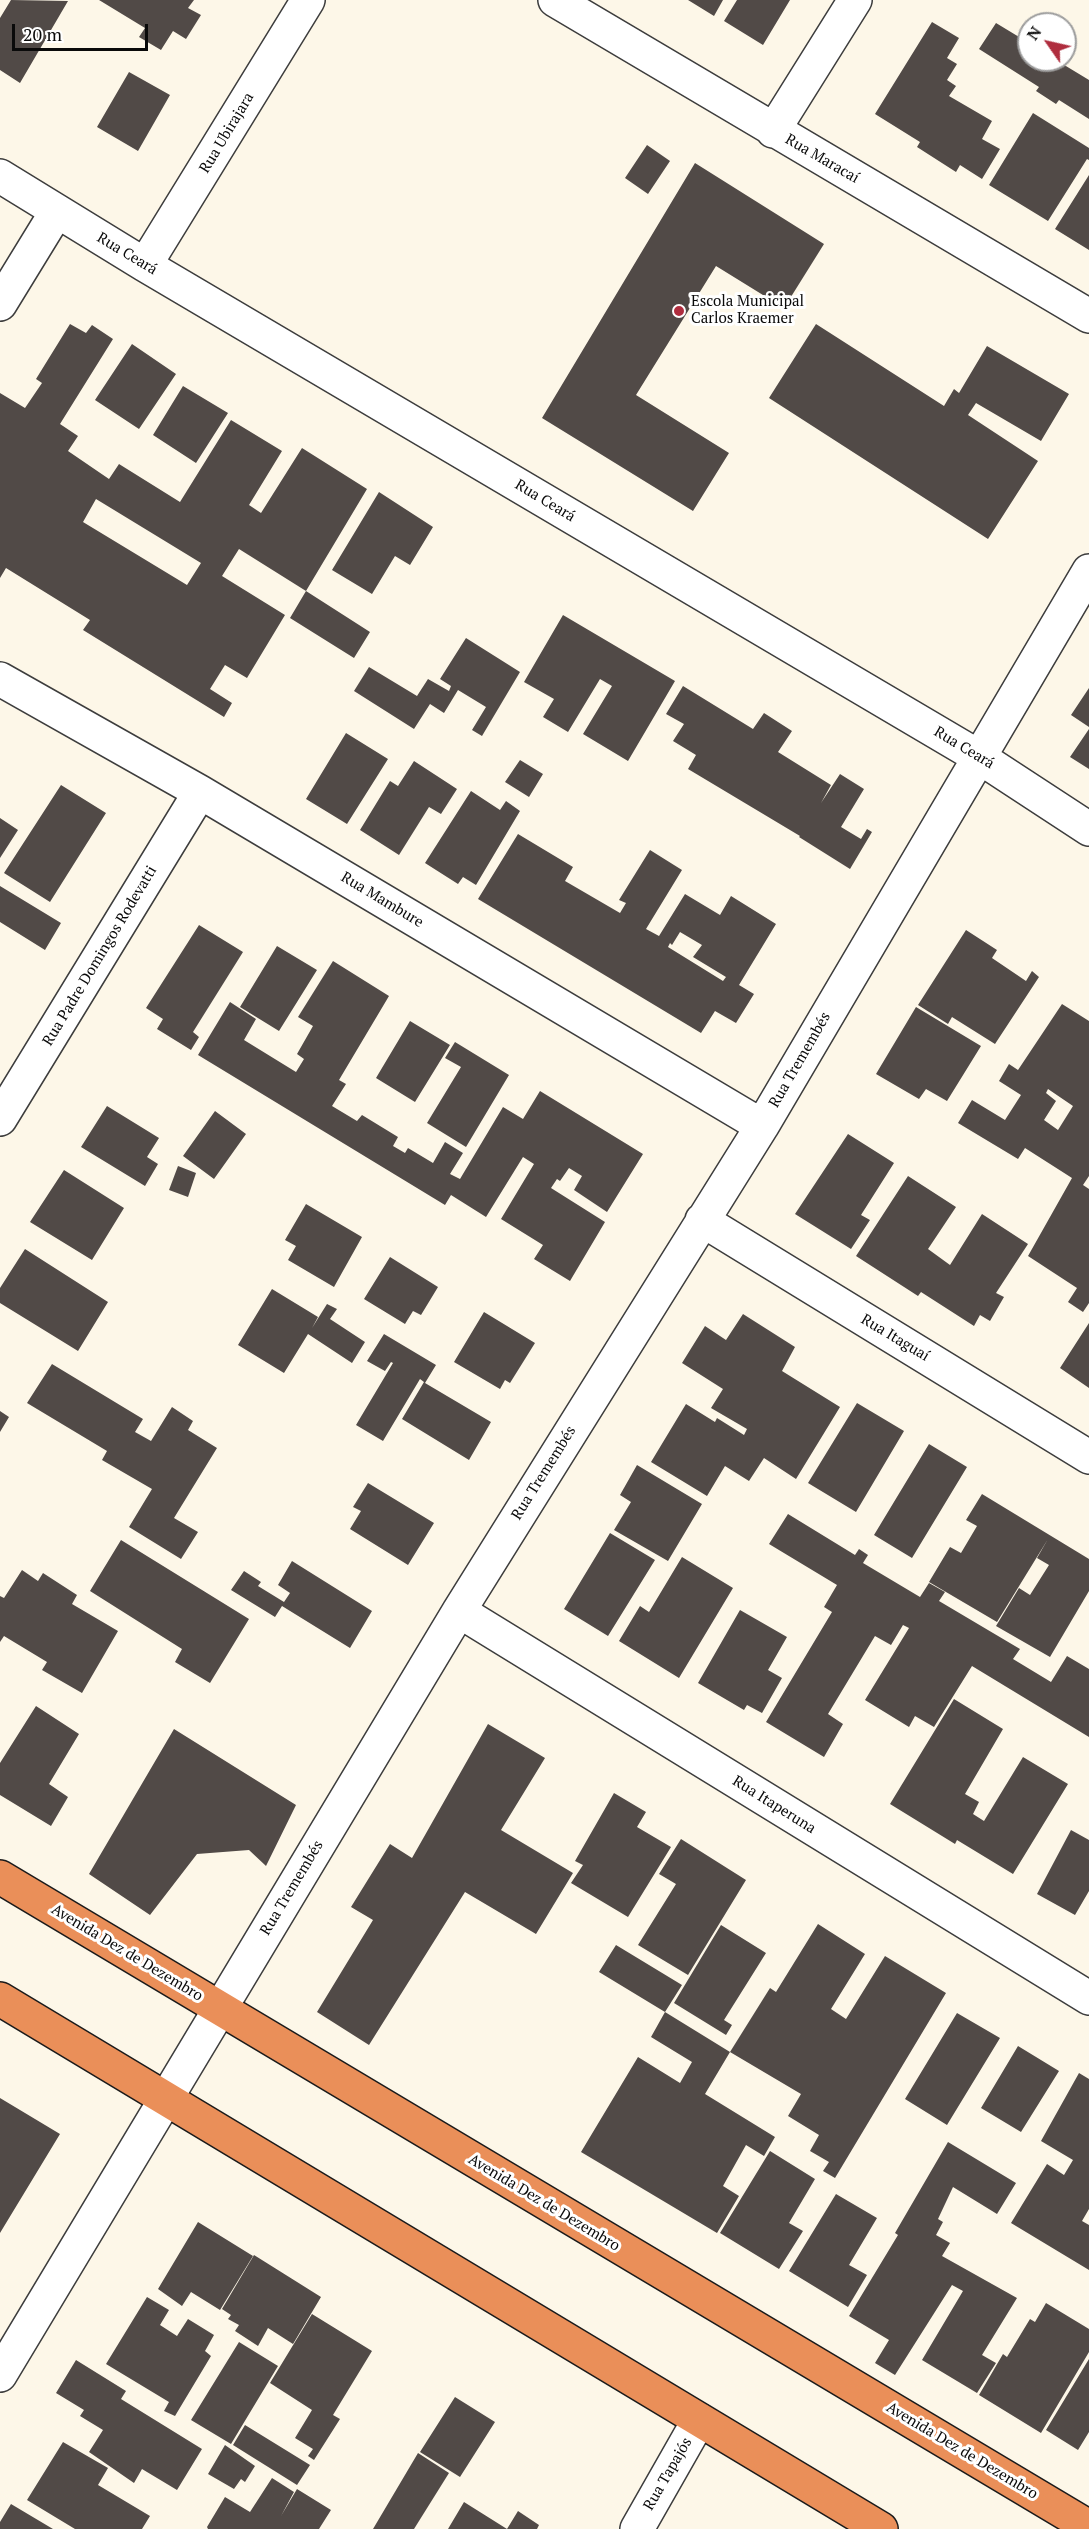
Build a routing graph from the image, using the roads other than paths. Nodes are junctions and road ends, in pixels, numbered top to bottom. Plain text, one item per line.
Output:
1 (308, 0) edge
2 (555, 0) edge
3 (855, 0) edge
4 (773, 130) junction
5 (0, 176) edge
6 (57, 211) junction
7 (145, 266) junction
8 (0, 304) edge
9 (1089, 316) edge
10 (1089, 571) edge
11 (0, 679) edge
12 (979, 757) junction
13 (200, 792) junction
14 (1089, 829) edge
15 (0, 1119) edge
16 (762, 1126) junction
17 (702, 1220) junction
18 (1089, 1456) edge
19 (459, 1611) junction
20 (0, 1877) edge
21 (1089, 1998) edge
22 (0, 1999) edge
23 (220, 2010) junction
24 (166, 2100) junction
25 (0, 2375) edge
26 (699, 2420) junction
27 (1089, 2527) edge
28 (637, 2529) edge
29 (881, 2529) edge

1 - 7 street, Rua Ubirajara
2 - 4 street, Rua Maracaí
3 - 4 street
4 - 9 street, Rua Maracaí
5 - 6 street, Rua Ceará
6 - 7 street, Rua Ceará
6 - 8 street
7 - 12 street, Rua Ceará
10 - 12 street, Rua Tremembés
11 - 13 street, Rua Mambure
12 - 14 street, Rua Ceará
12 - 16 street, Rua Tremembés
13 - 15 street, Rua Padre Domingos Rodevatti
13 - 16 street, Rua Mambure
16 - 17 street, Rua Tremembés
17 - 18 street, Rua Itaguaí
17 - 19 street, Rua Tremembés
19 - 21 street, Rua Itaperuna
19 - 23 street, Rua Tremembés
20 - 23 highway, Avenida Dez de Dezembro
22 - 24 highway
23 - 24 street, Rua Tremembés
23 - 27 highway, Avenida Dez de Dezembro
24 - 25 street, Rua Tremembés
24 - 26 highway
26 - 28 street, Rua Tapajós
26 - 29 highway

